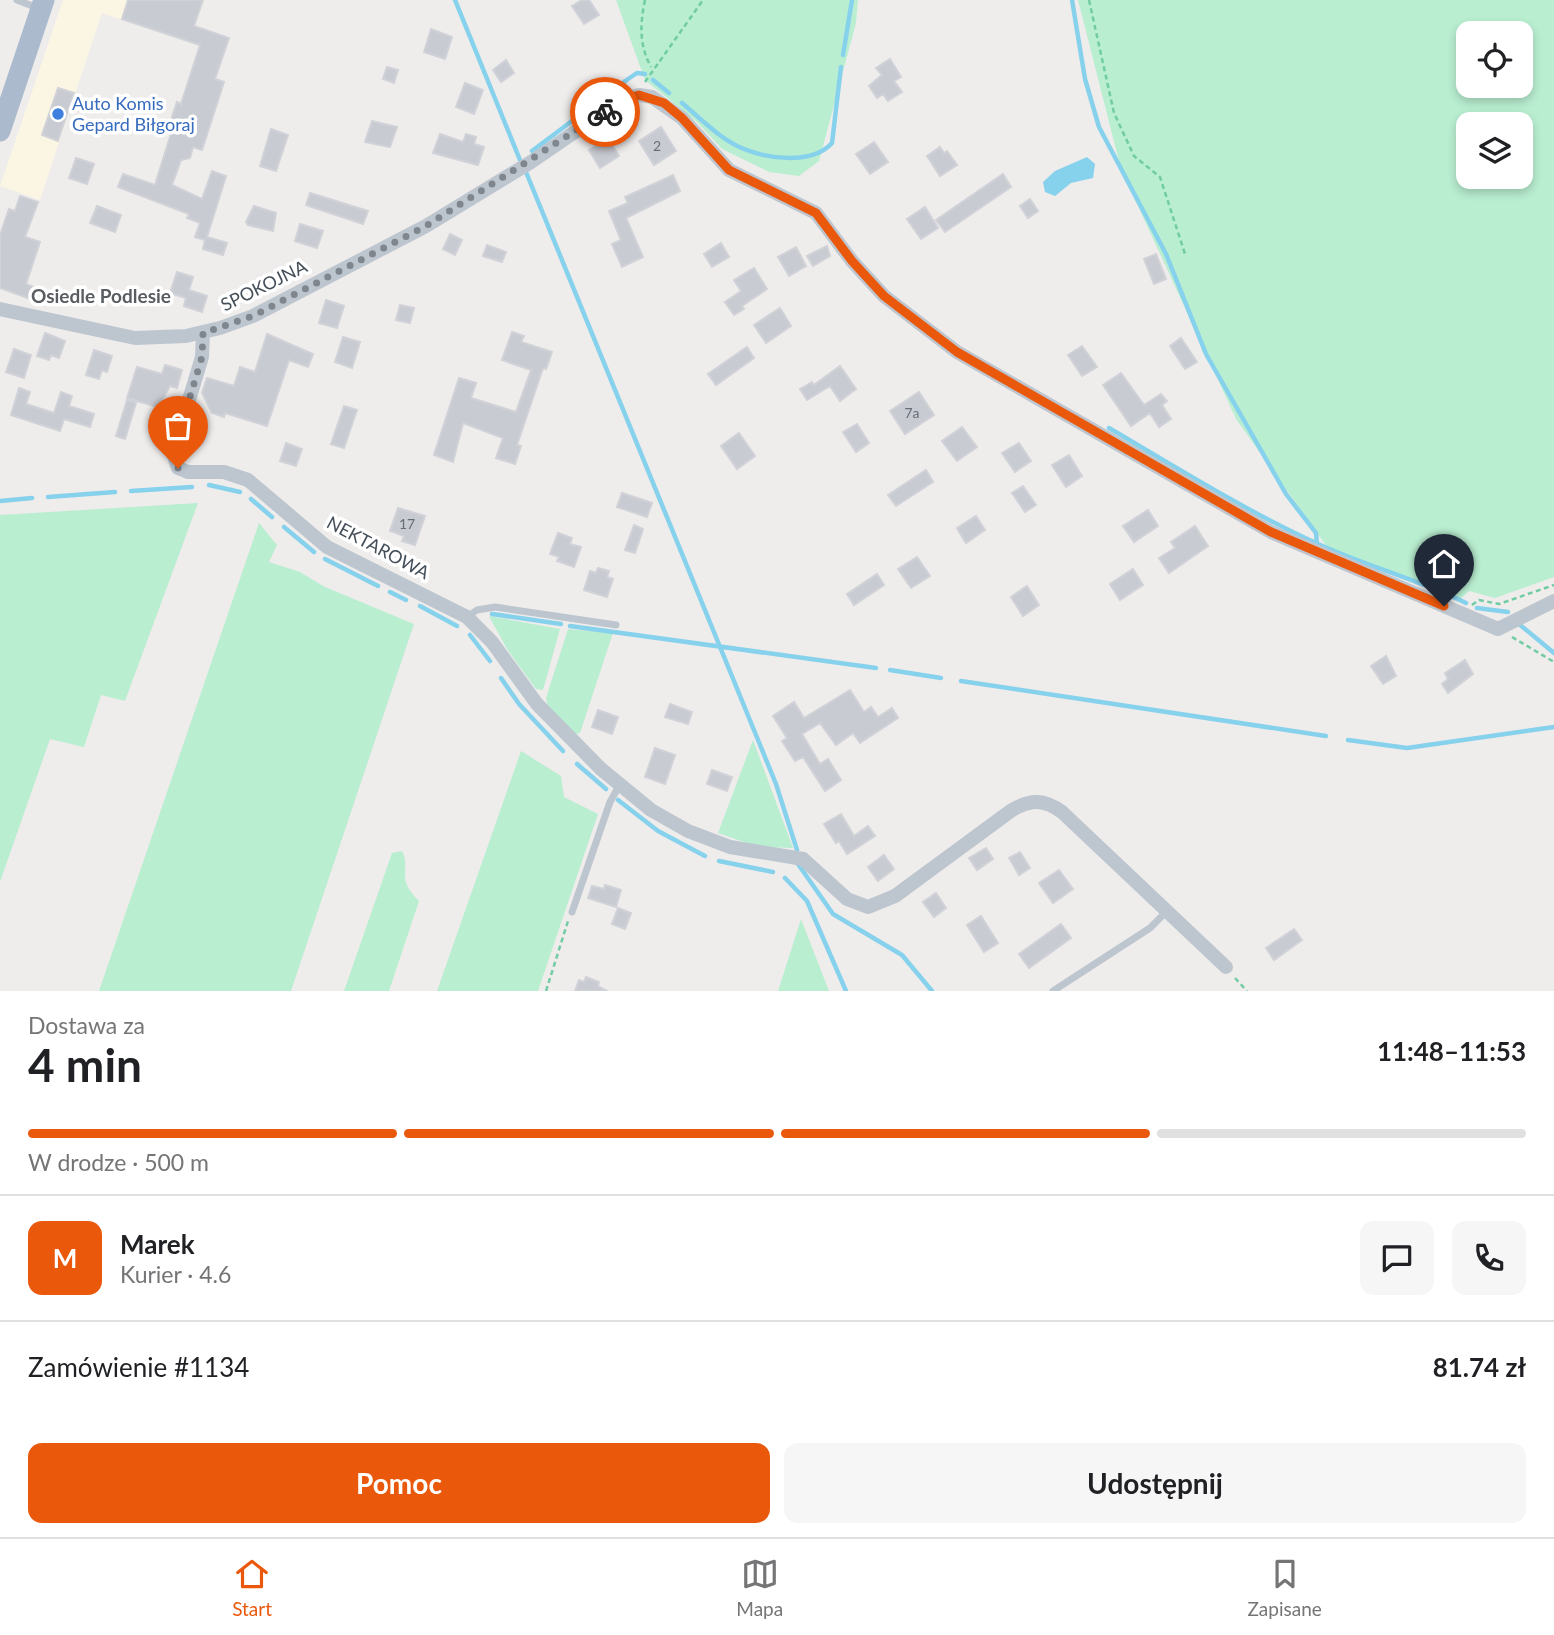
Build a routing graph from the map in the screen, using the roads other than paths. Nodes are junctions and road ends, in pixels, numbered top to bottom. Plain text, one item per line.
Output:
1 (17, 0) edge
2 (43, 4) edge
3 (0, 131) edge
4 (0, 309) edge
5 (203, 333) junction
6 (1554, 601) edge
7 (467, 618) junction
8 (616, 625) dead end
9 (619, 786) junction
10 (1167, 911) junction
11 (572, 912) road end
12 (1226, 967) road end
13 (1053, 991) edge

1 - 2 lane
2 - 3 main road
4 - 5 street, SPOKOJNA
5 - 6 street, SPOKOJNA
5 - 7 street, NEKTAROWA
7 - 8 lane
7 - 9 street, NEKTAROWA
9 - 10 street, NEKTAROWA
9 - 11 lane
10 - 12 street
10 - 13 lane

